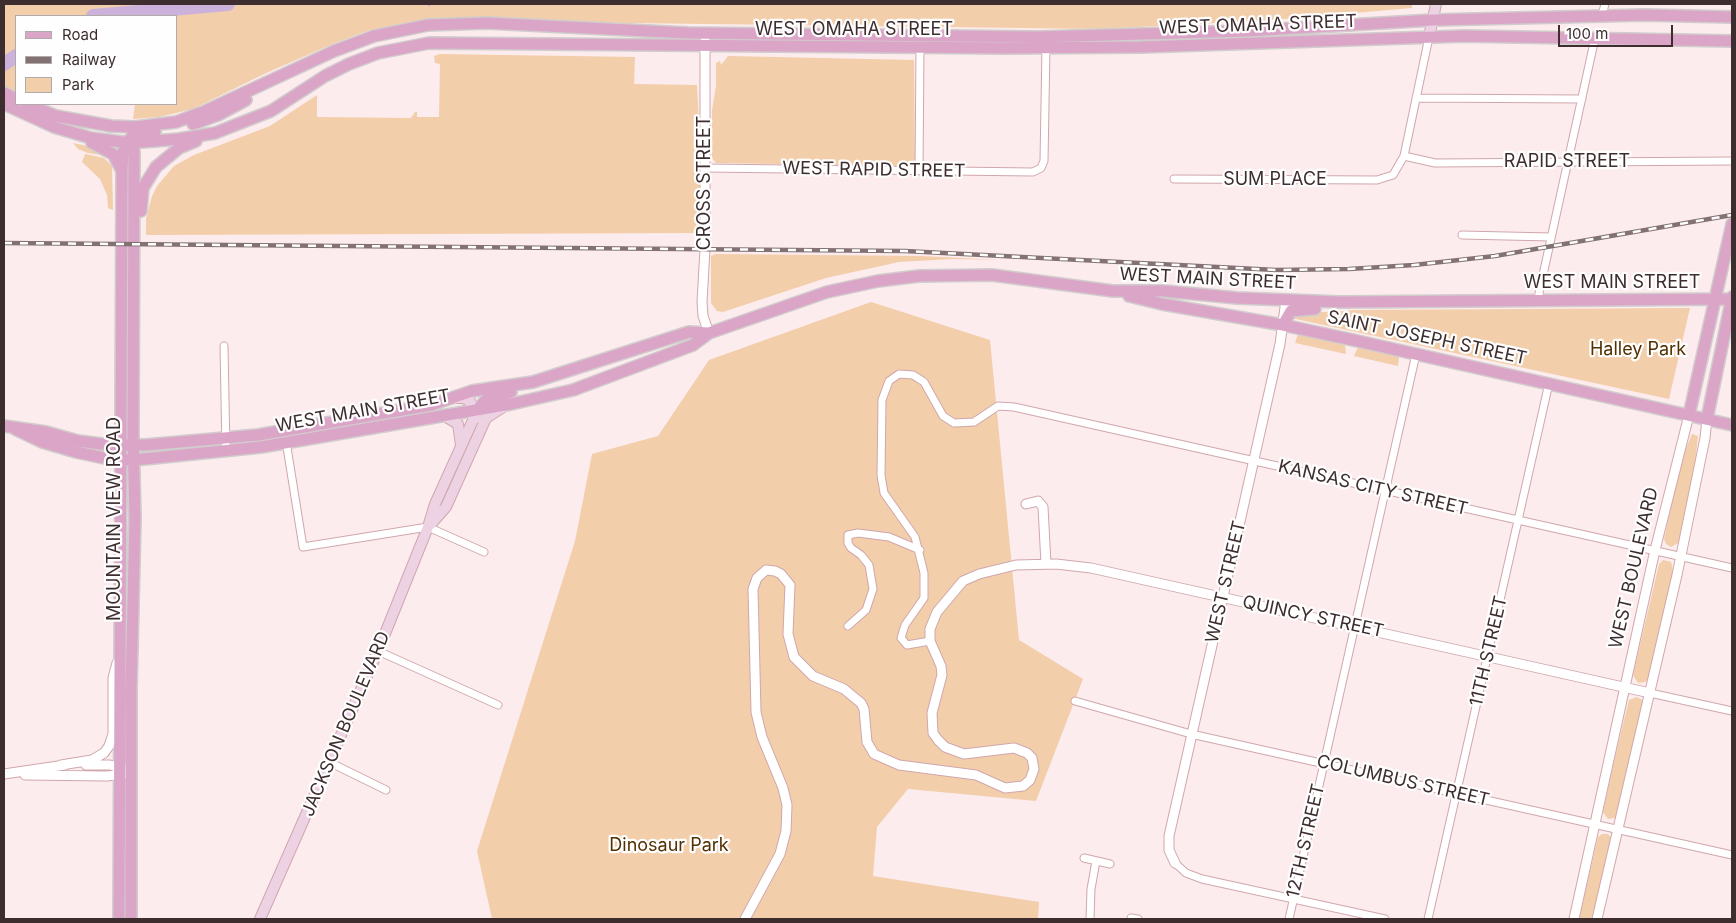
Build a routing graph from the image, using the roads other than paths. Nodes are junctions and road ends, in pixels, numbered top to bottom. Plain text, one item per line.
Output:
1 (1436, 4) edge
2 (1605, 4) edge
3 (1602, 16) junction
4 (1732, 16) edge
5 (1433, 20) junction
6 (705, 33) junction
7 (1429, 37) junction
8 (1595, 38) junction
9 (1732, 41) edge
10 (705, 46) junction
11 (1046, 47) junction
12 (920, 48) junction
13 (304, 66) junction
14 (1416, 98) junction
15 (1582, 99) junction
16 (4, 104) edge
17 (23, 107) edge
18 (118, 126) junction
19 (54, 127) junction
20 (215, 133) junction
21 (129, 144) junction
22 (1404, 156) junction
23 (1732, 161) edge
24 (1568, 162) junction
25 (706, 168) junction
26 (122, 170) junction
27 (919, 171) junction
28 (1174, 179) dead end
29 (1732, 224) edge
30 (1462, 235) dead end
31 (1551, 237) junction
32 (1113, 291) junction
33 (1732, 298) edge
34 (1286, 300) junction
35 (1716, 300) junction
36 (1539, 301) junction
37 (1358, 302) junction
38 (134, 315) junction
39 (1283, 325) junction
40 (709, 333) junction
41 (646, 345) junction
42 (224, 346) dead end
43 (1416, 354) junction
44 (1549, 383) junction
45 (450, 399) junction
46 (511, 404) junction
47 (476, 412) junction
48 (443, 415) junction
49 (1689, 415) junction
50 (1707, 419) junction
51 (1732, 425) edge
52 (4, 426) edge
53 (15, 429) junction
54 (285, 436) junction
55 (226, 439) junction
56 (121, 445) junction
57 (134, 445) junction
58 (462, 445) junction
59 (226, 451) junction
60 (121, 460) junction
61 (134, 460) junction
62 (1252, 461) junction
63 (456, 483) junction
64 (1385, 491) junction
65 (1026, 504) dead end
66 (1518, 520) junction
67 (428, 527) junction
68 (920, 550) junction
69 (1655, 550) junction
70 (484, 552) dead end
71 (1681, 556) junction
72 (1046, 564) junction
73 (1732, 568) edge
74 (1222, 598) junction
75 (848, 626) dead end
76 (1355, 626) junction
77 (930, 642) junction
78 (378, 651) junction
79 (120, 653) junction
80 (1487, 657) junction
81 (1626, 687) junction
82 (1650, 692) junction
83 (1074, 701) dead end
84 (498, 705) dead end
85 (1732, 711) edge
86 (1192, 734) junction
87 (329, 762) junction
88 (1324, 763) junction
89 (61, 765) junction
90 (119, 772) junction
91 (132, 772) junction
92 (4, 774) edge
93 (386, 790) dead end
94 (1457, 793) junction
95 (1596, 824) junction
96 (1617, 828) junction
97 (1732, 855) edge
98 (1084, 858) dead end
99 (1096, 861) junction
100 (1175, 863) joint
101 (1110, 864) dead end
102 (1293, 898) junction
103 (119, 919) edge
104 (131, 919) edge
105 (260, 919) edge
106 (745, 919) edge
107 (1090, 919) edge
108 (1289, 919) edge
109 (1385, 919) edge
110 (1428, 919) edge
111 (1574, 919) edge
112 (1597, 919) edge

1 - 5 main road
2 - 3 street
3 - 4 main road, WEST OMAHA STREET
3 - 5 main road, WEST OMAHA STREET
5 - 6 main road, WEST OMAHA STREET
5 - 7 main road
6 - 10 street, CROSS STREET
6 - 13 main road, WEST OMAHA STREET
7 - 8 main road, WEST OMAHA STREET
7 - 11 main road, WEST OMAHA STREET
7 - 14 street
8 - 9 main road, WEST OMAHA STREET
8 - 15 street
10 - 12 main road, WEST OMAHA STREET
10 - 20 main road, WEST OMAHA STREET
10 - 25 street, CROSS STREET
11 - 12 main road, WEST OMAHA STREET
11 - 27 street, WEST RAPID STREET
12 - 27 street
13 - 18 main road, WEST OMAHA STREET
13 - 21 main road
14 - 15 street
14 - 22 street
15 - 24 street
16 - 17 main road, WEST OMAHA STREET
17 - 18 main road, WEST OMAHA STREET
17 - 19 main road, WEST OMAHA STREET
18 - 21 main road
19 - 21 main road, WEST OMAHA STREET
19 - 26 main road
20 - 21 main road, WEST OMAHA STREET
20 - 38 main road
21 - 26 main road, MOUNTAIN VIEW ROAD
21 - 38 main road, MOUNTAIN VIEW ROAD
22 - 24 street, RAPID STREET
22 - 28 street, SUM PLACE
23 - 24 street, RAPID STREET
24 - 31 street
25 - 27 street, WEST RAPID STREET
25 - 40 street, CROSS STREET
26 - 56 main road, MOUNTAIN VIEW ROAD
29 - 35 main road, WEST BOULEVARD
30 - 31 street
31 - 36 street
32 - 34 main road, WEST MAIN STREET
32 - 39 main road, SAINT JOSEPH STREET
32 - 40 main road, WEST MAIN STREET
33 - 35 main road, WEST MAIN STREET
33 - 50 main road
34 - 37 main road, WEST MAIN STREET
34 - 39 street, WEST STREET
35 - 36 main road, WEST MAIN STREET
35 - 49 main road, WEST BOULEVARD
36 - 37 main road, WEST MAIN STREET
37 - 39 main road
38 - 57 main road, MOUNTAIN VIEW ROAD
39 - 43 main road, SAINT JOSEPH STREET
39 - 62 street, WEST STREET
40 - 41 main road, WEST MAIN STREET
40 - 46 main road, WEST MAIN STREET
41 - 45 main road, WEST MAIN STREET
41 - 47 main road
42 - 55 street
43 - 44 main road, SAINT JOSEPH STREET
43 - 64 street, 12TH STREET
44 - 49 main road, SAINT JOSEPH STREET
44 - 66 street, 11TH STREET
45 - 47 main road
45 - 54 main road, WEST MAIN STREET
46 - 47 main road, WEST MAIN STREET
46 - 63 main road, JACKSON BOULEVARD
47 - 48 main road, WEST MAIN STREET
47 - 58 main road, JACKSON BOULEVARD
47 - 63 main road
48 - 54 main road, WEST MAIN STREET
48 - 58 main road
49 - 50 main road, SAINT JOSEPH STREET
49 - 69 street, WEST BOULEVARD
50 - 51 main road, SAINT JOSEPH STREET
50 - 71 street
52 - 53 main road, WEST MAIN STREET
53 - 56 main road, WEST MAIN STREET
53 - 60 main road, WEST MAIN STREET
54 - 55 main road, WEST MAIN STREET
54 - 59 main road, WEST MAIN STREET
54 - 67 street
55 - 57 main road, WEST MAIN STREET
55 - 59 street
56 - 57 main road, WEST MAIN STREET
56 - 60 main road, MOUNTAIN VIEW ROAD
57 - 61 main road, MOUNTAIN VIEW ROAD
58 - 67 main road, JACKSON BOULEVARD
59 - 61 main road, WEST MAIN STREET
60 - 61 main road, WEST MAIN STREET
60 - 79 main road, MOUNTAIN VIEW ROAD
61 - 91 main road, MOUNTAIN VIEW ROAD
62 - 64 street, KANSAS CITY STREET
62 - 68 street, KANSAS CITY STREET
62 - 74 street, WEST STREET
63 - 67 main road, JACKSON BOULEVARD
64 - 66 street, KANSAS CITY STREET
64 - 76 street, 12TH STREET
65 - 72 street
66 - 69 street, KANSAS CITY STREET
66 - 80 street, 11TH STREET
67 - 70 street
67 - 78 main road, JACKSON BOULEVARD
68 - 75 street
68 - 77 street
69 - 71 street, KANSAS CITY STREET
69 - 81 street, WEST BOULEVARD
71 - 73 street, KANSAS CITY STREET
71 - 82 street
72 - 74 street, QUINCY STREET
72 - 77 street, QUINCY STREET
74 - 76 street, QUINCY STREET
74 - 86 street, WEST STREET
76 - 80 street, QUINCY STREET
76 - 88 street, 12TH STREET
77 - 106 street
78 - 84 street
78 - 87 main road, JACKSON BOULEVARD
79 - 89 street
79 - 90 main road, MOUNTAIN VIEW ROAD
80 - 81 street, QUINCY STREET
80 - 94 street, 11TH STREET
81 - 82 street, QUINCY STREET
81 - 95 street, WEST BOULEVARD
82 - 85 street, QUINCY STREET
82 - 96 street
83 - 86 street, COLUMBUS STREET
86 - 88 street, COLUMBUS STREET
86 - 100 street, WEST STREET
87 - 93 street
87 - 105 main road, JACKSON BOULEVARD
88 - 94 street, COLUMBUS STREET
88 - 102 street, 12TH STREET
89 - 90 street
89 - 92 street
90 - 91 street
90 - 92 street
90 - 103 main road, MOUNTAIN VIEW ROAD
91 - 104 main road, MOUNTAIN VIEW ROAD
94 - 95 street, COLUMBUS STREET
94 - 110 street, 11TH STREET
95 - 96 street, COLUMBUS STREET
95 - 111 street, WEST BOULEVARD
96 - 97 street, COLUMBUS STREET
96 - 112 street
98 - 99 street
99 - 101 street
99 - 107 street
100 - 102 street
102 - 108 street, 12TH STREET
102 - 109 street

